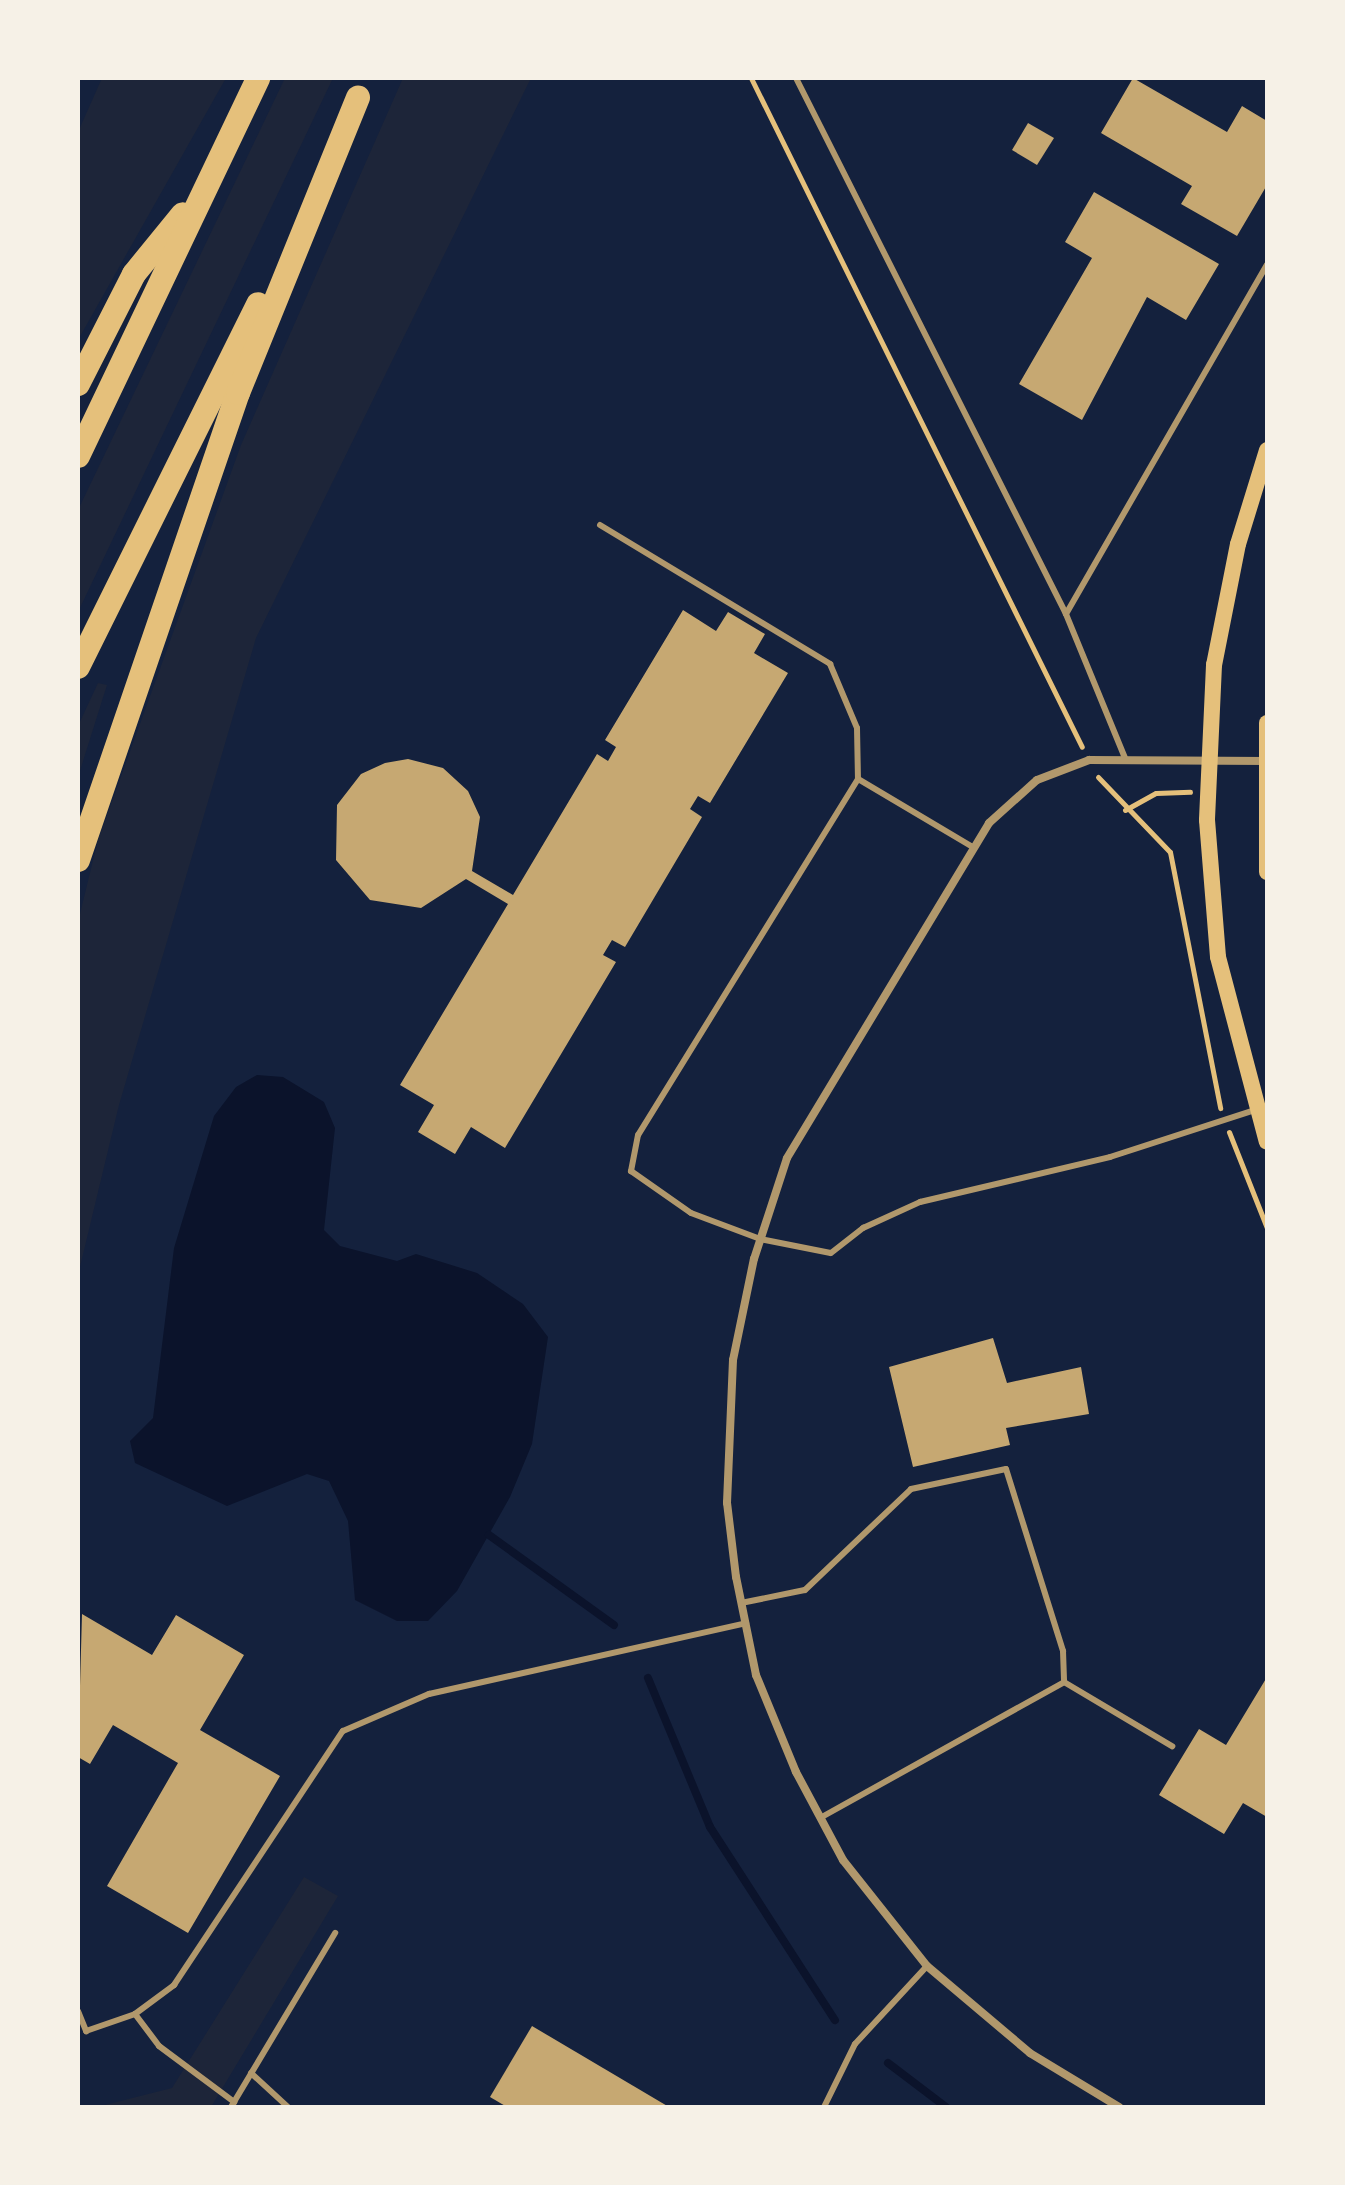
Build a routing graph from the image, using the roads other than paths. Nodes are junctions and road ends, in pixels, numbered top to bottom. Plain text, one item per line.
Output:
1 (258, 78) edge
2 (796, 78) edge
3 (363, 88) edge
4 (207, 184) junction
5 (1267, 265) edge
6 (78, 384) edge
7 (1267, 450) edge
8 (78, 456) edge
9 (600, 525) dead end
10 (1066, 614) junction
11 (78, 667) edge
12 (1267, 723) edge
13 (1209, 757) junction
14 (1125, 758) junction
15 (1265, 761) edge
16 (858, 779) junction
17 (971, 846) junction
18 (78, 860) edge
19 (1267, 872) edge
20 (1256, 1109) junction
21 (1267, 1142) edge
22 (760, 1239) junction
23 (741, 1603) junction
24 (746, 1623) junction
25 (1064, 1682) junction
26 (1172, 1746) dead end
27 (820, 1818) junction
28 (335, 1933) dead end
29 (927, 1966) junction
30 (78, 2011) edge
31 (135, 2014) junction
32 (251, 2073) junction
33 (232, 2105) edge
34 (288, 2107) edge
35 (824, 2107) edge
36 (1119, 2107) edge

1 - 4 highway
2 - 10 lane
3 - 11 highway
3 - 18 highway
4 - 6 highway
4 - 8 highway
5 - 10 lane
7 - 13 main road
9 - 16 lane
10 - 14 lane
12 - 15 main road
13 - 14 street
13 - 15 street
13 - 20 main road
14 - 17 street
15 - 19 main road
16 - 17 lane
16 - 22 lane
17 - 22 street
20 - 21 main road
20 - 22 lane
22 - 23 street
23 - 24 street
23 - 25 lane
24 - 27 street
24 - 31 lane
25 - 26 lane
25 - 27 lane
27 - 29 street
28 - 32 lane
29 - 35 lane
29 - 36 street
30 - 31 lane
31 - 33 lane
32 - 33 lane
32 - 34 lane

